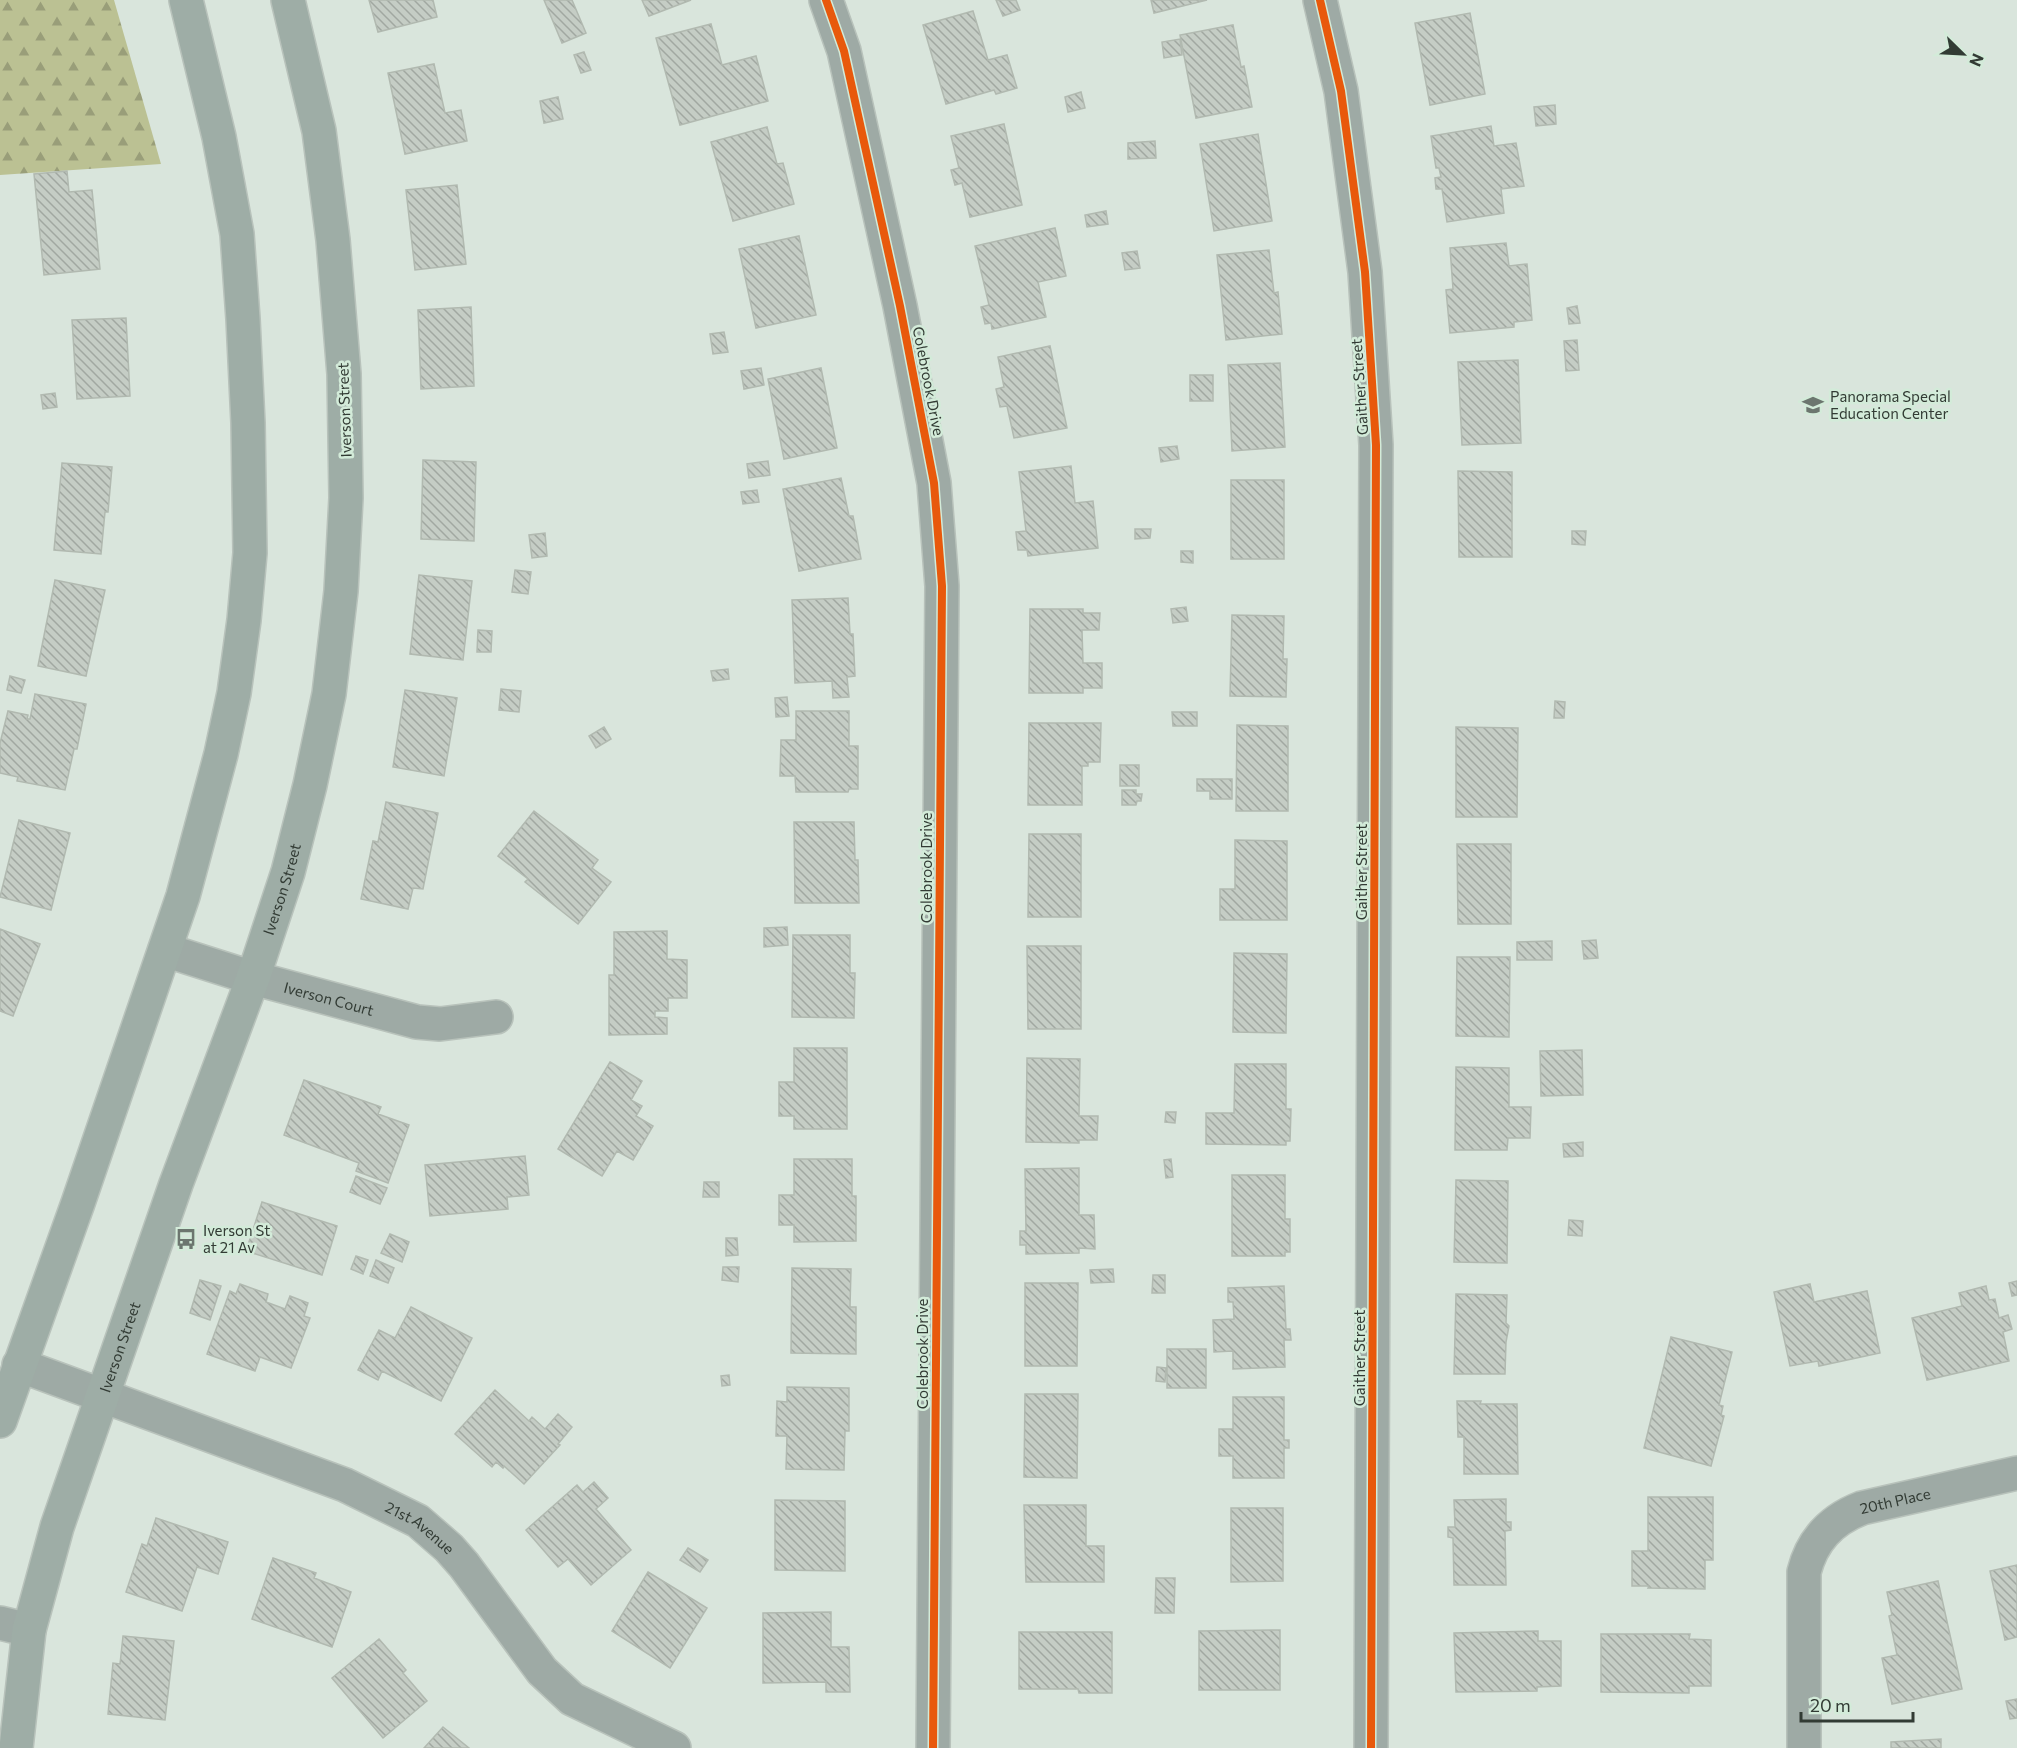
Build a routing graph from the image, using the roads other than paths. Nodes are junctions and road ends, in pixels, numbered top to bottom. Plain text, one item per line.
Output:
1 (186, 0) edge
2 (288, 0) edge
3 (826, 0) edge
4 (1320, 0) edge
5 (165, 950) junction
6 (253, 978) junction
7 (495, 1017) dead end
8 (19, 1365) junction
9 (103, 1396) junction
10 (0, 1420) edge
11 (2017, 1473) edge
12 (15, 1627) edge
13 (16, 1748) edge
14 (674, 1748) edge
15 (933, 1748) edge
16 (1371, 1748) edge
17 (1804, 1748) edge

1 - 5 main road
2 - 6 main road, Iverson Street
3 - 15 street, Colebrook Drive
4 - 16 street, Gaither Street
5 - 6 street, Iverson Court
5 - 8 main road
6 - 7 street, Iverson Court
6 - 9 main road, Iverson Street
8 - 9 street, 21st Avenue
8 - 10 main road
9 - 12 main road, Iverson Street
9 - 14 street, 21st Avenue
11 - 17 street, 20th Place
12 - 13 main road, Iverson Street

